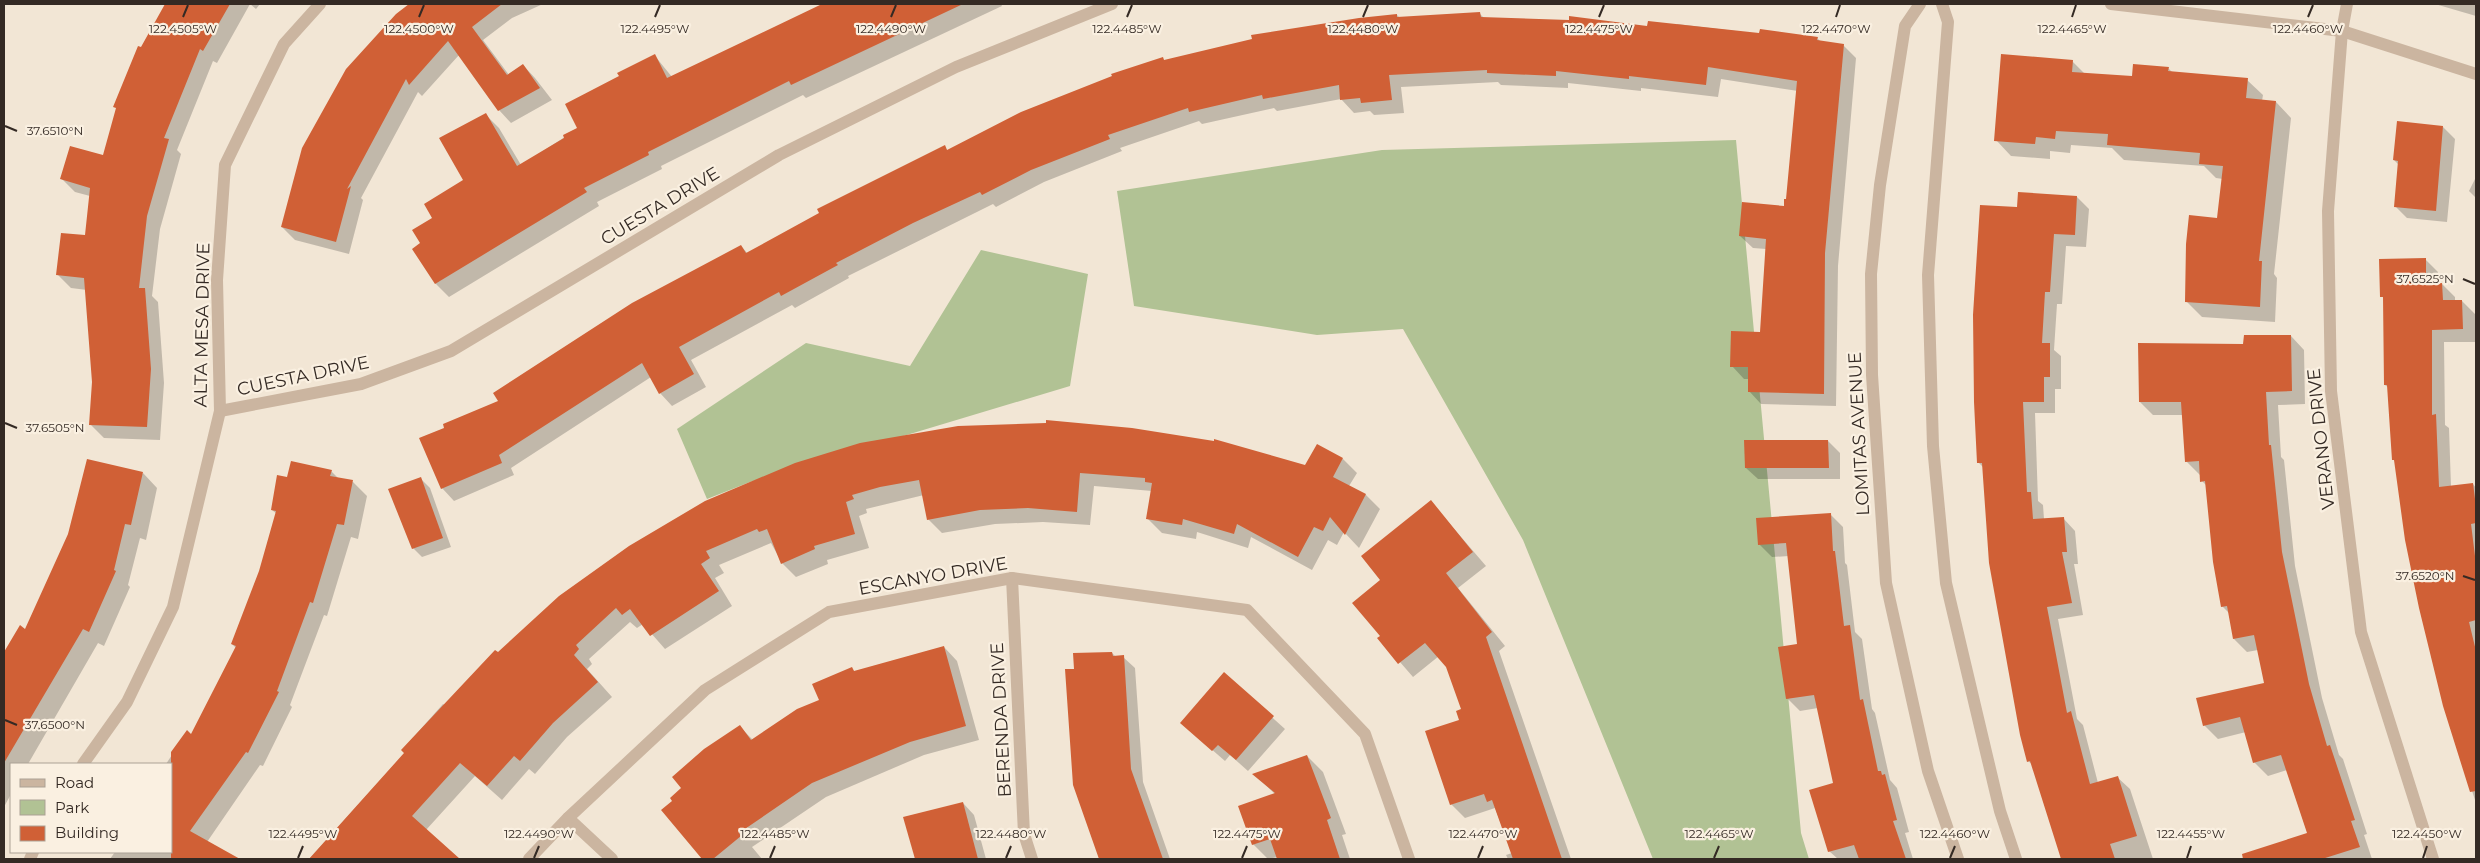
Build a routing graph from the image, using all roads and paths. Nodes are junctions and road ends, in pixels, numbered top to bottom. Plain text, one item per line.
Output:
1 (320, 4) edge
2 (1112, 4) edge
3 (1920, 4) edge
4 (1942, 4) edge
5 (2111, 4) edge
6 (2346, 4) edge
7 (2342, 31) junction
8 (2476, 74) edge
9 (220, 411) junction
10 (1012, 578) junction
11 (84, 763) edge
12 (568, 818) junction
13 (530, 859) edge
14 (612, 859) edge
15 (1032, 859) edge
16 (1409, 859) edge
17 (1958, 859) edge
18 (2016, 859) edge
19 (2433, 859) edge

1 - 9 street, ALTA MESA DRIVE
2 - 9 street, CUESTA DRIVE
3 - 17 street, LOMITAS AVENUE
4 - 18 street
5 - 7 street
6 - 7 street, VERANO DRIVE
7 - 8 street
7 - 19 street, VERANO DRIVE
9 - 11 street, ALTA MESA DRIVE
10 - 12 street, ESCANYO DRIVE
10 - 15 street, BERENDA DRIVE
10 - 16 street, ESCANYO DRIVE
12 - 13 street, ESCANYO DRIVE
12 - 14 street

